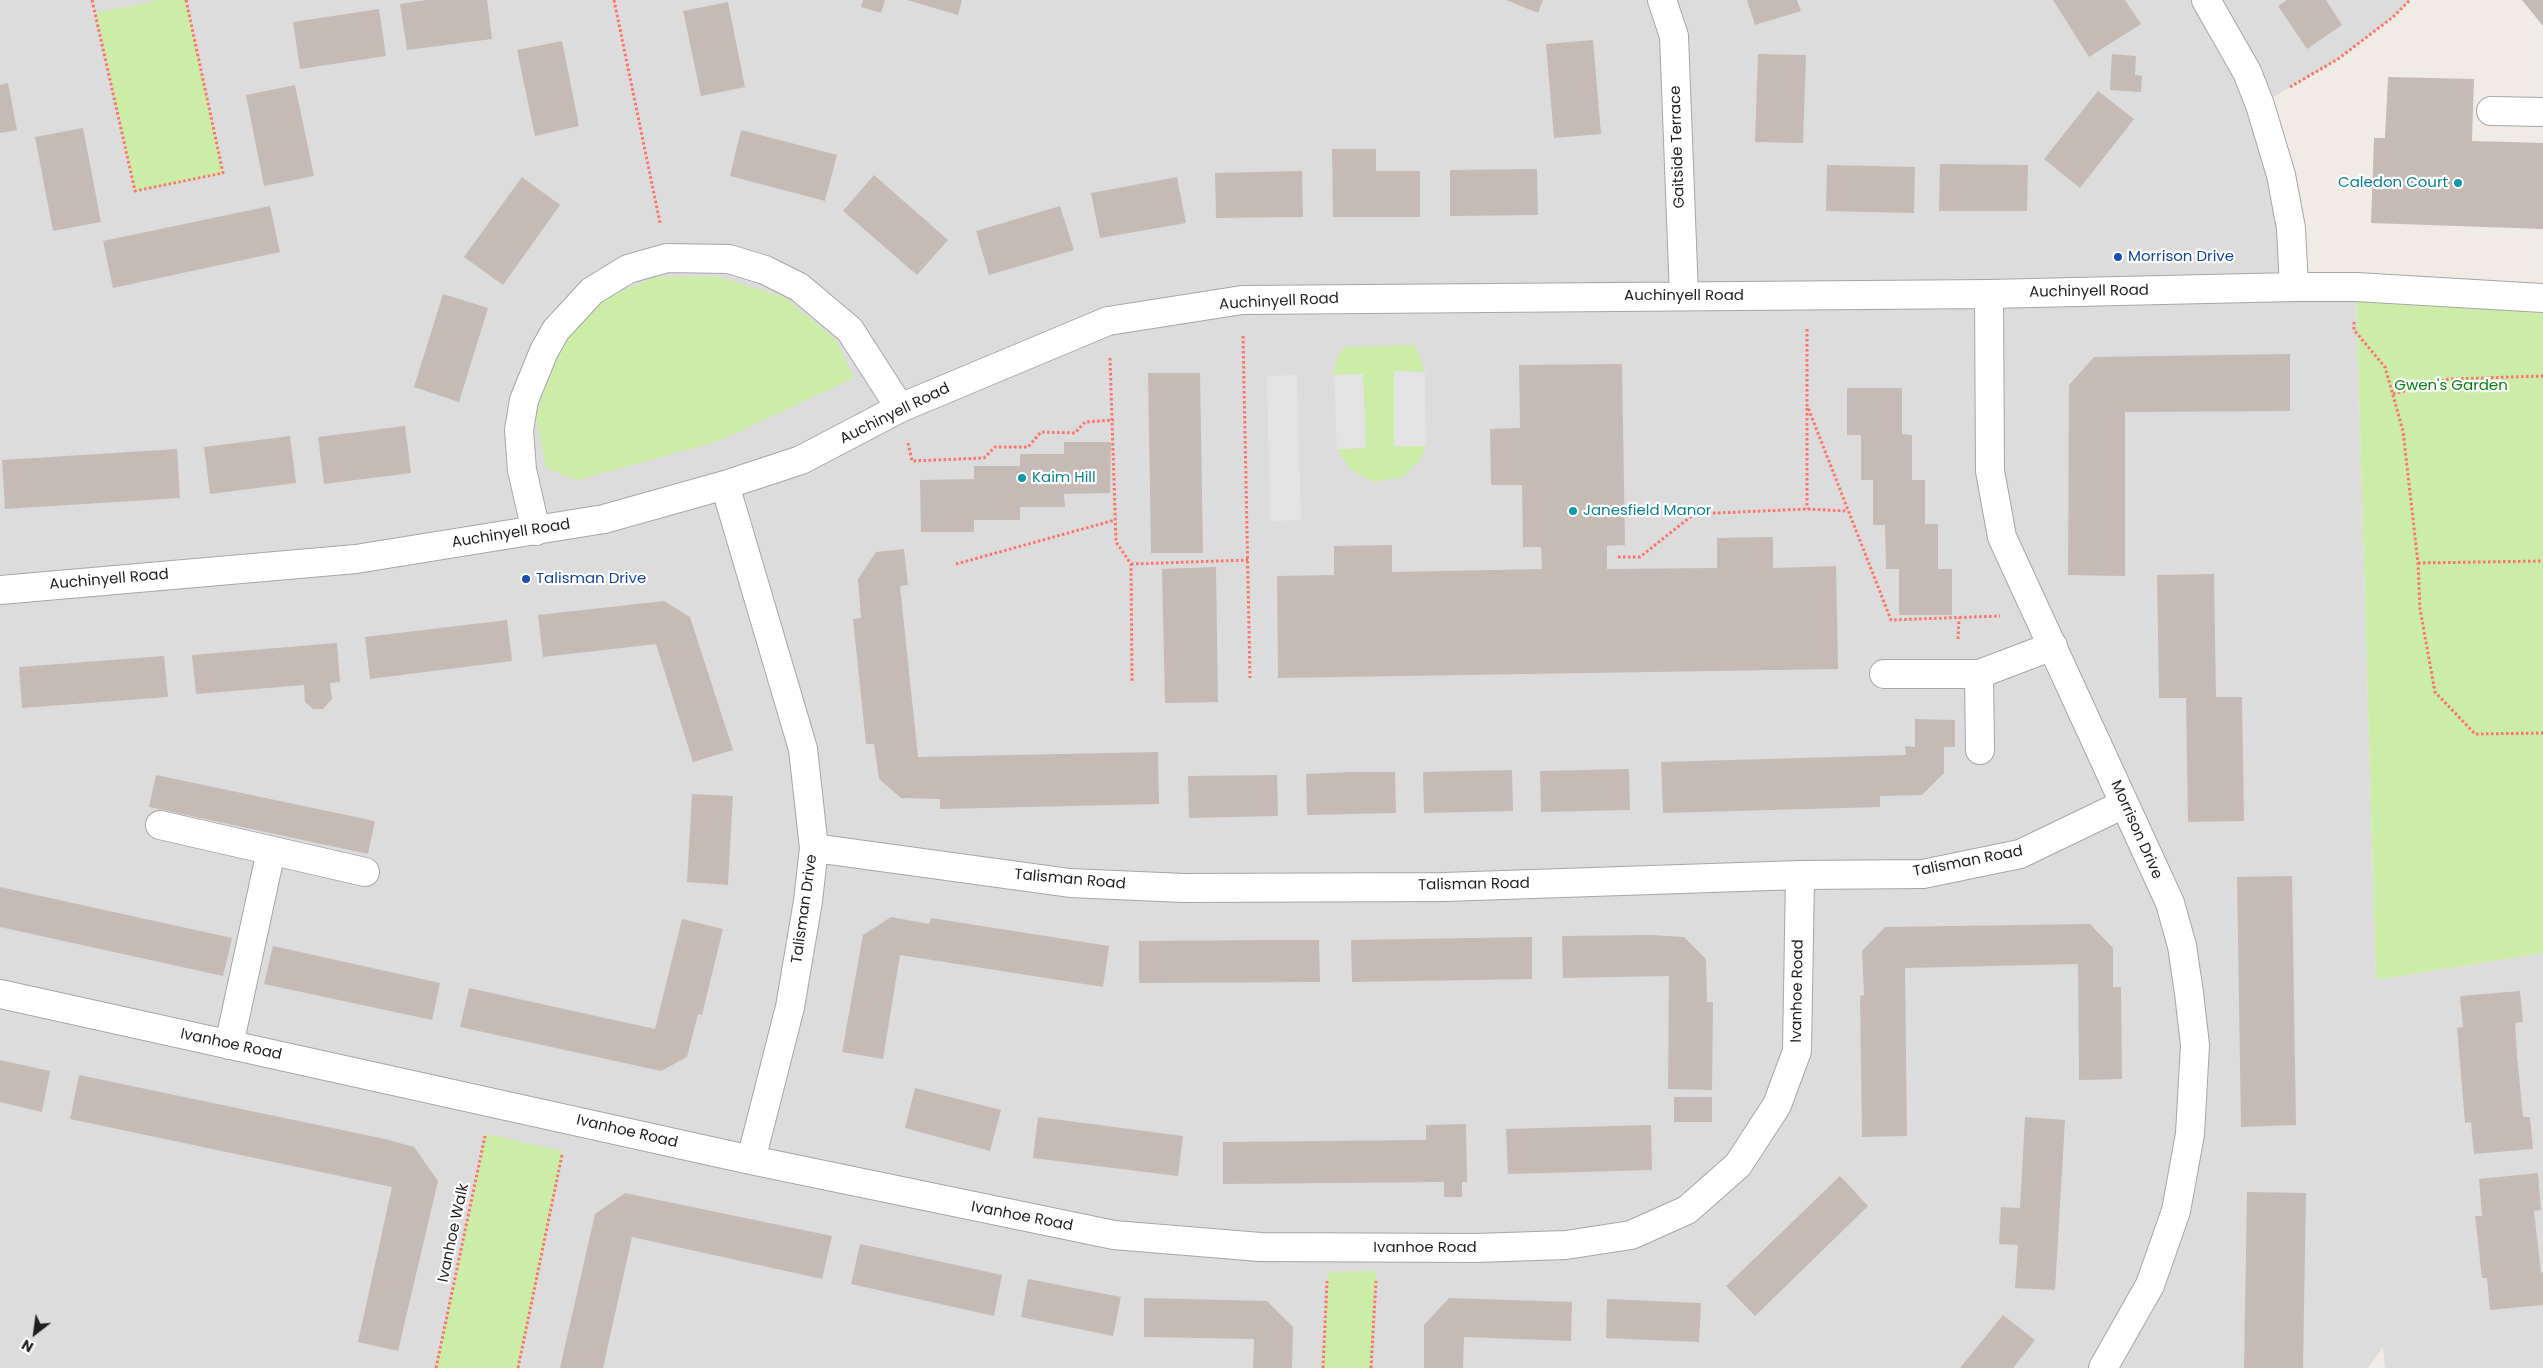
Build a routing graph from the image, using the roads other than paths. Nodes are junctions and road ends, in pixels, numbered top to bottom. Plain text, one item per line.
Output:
1 (1662, 0) edge
2 (2206, 0) edge
3 (2491, 111) dead end
4 (2543, 112) edge
5 (2294, 287) junction
6 (1989, 294) junction
7 (1684, 296) junction
8 (2543, 298) edge
9 (900, 408) junction
10 (726, 485) junction
11 (536, 531) junction
12 (0, 590) edge
13 (2053, 646) junction
14 (1884, 674) dead end
15 (1979, 674) junction
16 (1980, 750) dead end
17 (2124, 804) junction
18 (160, 825) dead end
19 (814, 848) junction
20 (271, 851) junction
21 (365, 872) dead end
22 (1800, 875) junction
23 (0, 994) edge
24 (229, 1045) junction
25 (752, 1160) junction
26 (2103, 1368) edge

1 - 7 street, Gaitside Terrace
2 - 5 street
3 - 4 street
5 - 6 street, Auchinyell Road
5 - 8 street, Auchinyell Road
6 - 7 street, Auchinyell Road
6 - 13 street, Morrison Drive
7 - 9 street, Auchinyell Road
9 - 10 street, Auchinyell Road
9 - 11 street
10 - 11 street, Auchinyell Road
10 - 19 street, Talisman Drive
11 - 12 street, Auchinyell Road
13 - 15 street
13 - 17 street, Morrison Drive
14 - 15 street
15 - 16 street
17 - 22 street, Talisman Road
17 - 26 street, Morrison Drive
18 - 20 street
19 - 22 street, Talisman Road
19 - 25 street, Talisman Drive
20 - 21 street
20 - 24 street
22 - 25 street, Ivanhoe Road
23 - 24 street, Ivanhoe Road
24 - 25 street, Ivanhoe Road

